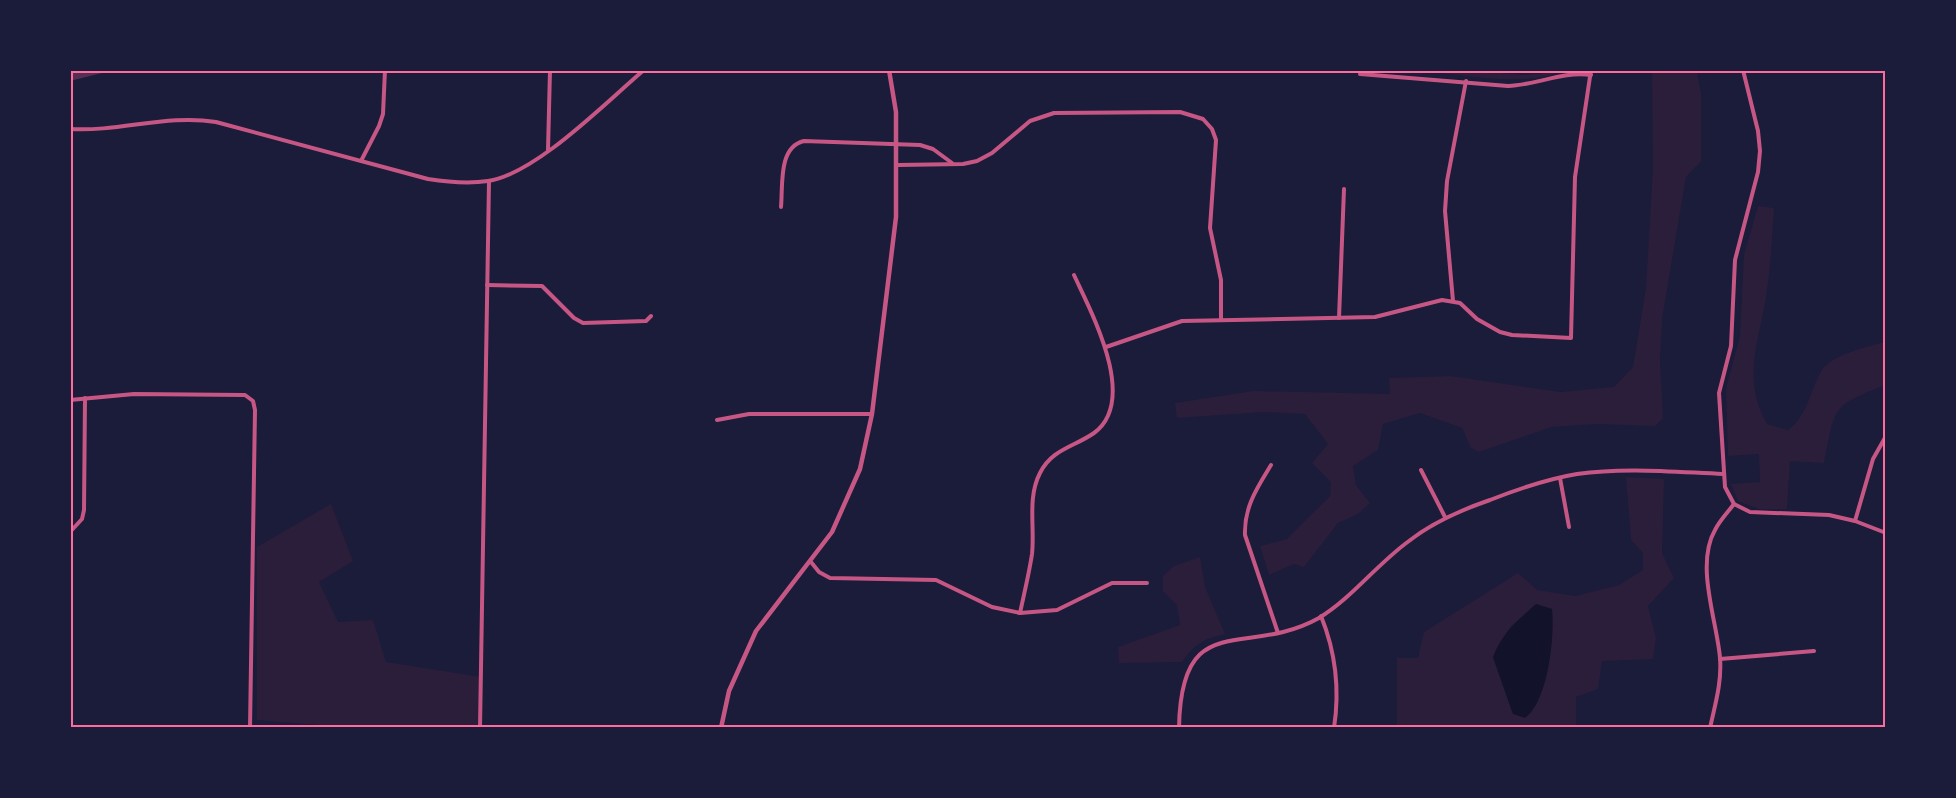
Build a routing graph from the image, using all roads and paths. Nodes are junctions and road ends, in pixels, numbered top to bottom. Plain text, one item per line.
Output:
1 (385, 70) edge
2 (550, 70) edge
3 (644, 70) edge
4 (889, 70) edge
5 (1743, 70) edge
6 (1591, 73) edge
7 (1360, 74) dead end
8 (1466, 81) junction
9 (70, 129) edge
10 (897, 143) junction
11 (548, 151) junction
12 (361, 161) junction
13 (953, 163) junction
14 (898, 165) junction
15 (489, 181) junction
16 (1344, 189) dead end
17 (781, 207) dead end
18 (1074, 275) dead end
19 (487, 285) junction
20 (1453, 301) junction
21 (651, 316) dead end
22 (1339, 318) junction
23 (1221, 320) junction
24 (1106, 346) junction
25 (85, 398) junction
26 (70, 400) edge
27 (872, 414) junction
28 (717, 420) dead end
29 (1886, 436) edge
30 (1271, 465) dead end
31 (1421, 470) dead end
32 (1723, 474) junction
33 (1560, 478) junction
34 (1734, 504) junction
35 (1445, 517) junction
36 (1855, 521) junction
37 (1569, 527) dead end
38 (70, 532) edge
39 (1886, 532) edge
40 (811, 562) junction
41 (1147, 583) dead end
42 (1020, 613) junction
43 (1321, 616) junction
44 (1278, 633) junction
45 (1814, 651) dead end
46 (1720, 659) junction
47 (250, 728) edge
48 (480, 728) edge
49 (721, 728) edge
50 (1179, 728) edge
51 (1334, 728) edge
52 (1710, 728) edge

1 - 12 street
2 - 11 street
3 - 11 street
4 - 10 street
5 - 32 street
6 - 8 street
6 - 20 street
7 - 8 street
8 - 20 street
9 - 12 street
10 - 13 street
10 - 14 street
10 - 17 street
11 - 15 street
12 - 15 street
13 - 14 street
13 - 23 street
14 - 27 street
15 - 19 street
16 - 22 street
18 - 24 street
19 - 21 street
19 - 48 street
20 - 22 street
22 - 23 street
23 - 24 street
24 - 42 street
25 - 26 street
25 - 38 street
25 - 47 street
27 - 28 street
27 - 40 street
29 - 36 street
30 - 44 street
31 - 35 street
32 - 33 street
32 - 34 street
33 - 35 street
33 - 37 street
34 - 36 street
34 - 46 street
35 - 43 street
36 - 39 street
40 - 42 street
40 - 49 street
41 - 42 street
43 - 44 street
43 - 51 street
44 - 50 street
45 - 46 street
46 - 52 street

